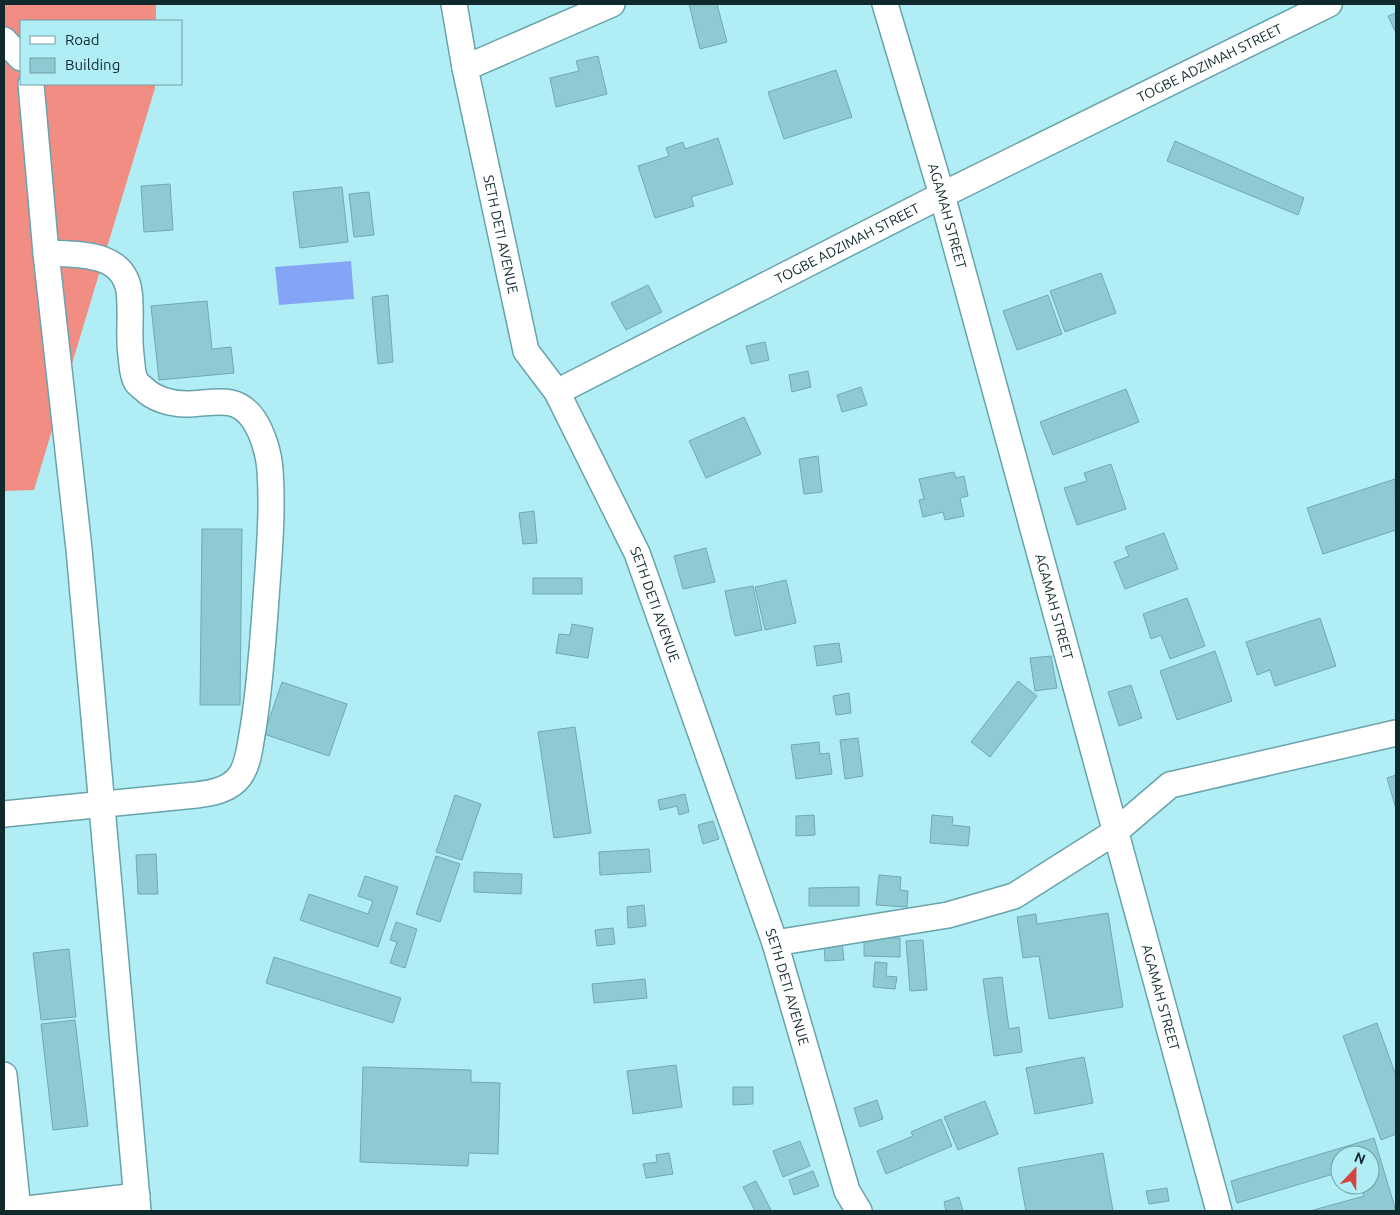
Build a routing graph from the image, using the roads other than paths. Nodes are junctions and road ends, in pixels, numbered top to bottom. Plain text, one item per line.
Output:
1 (454, 4) edge
2 (612, 4) edge
3 (885, 4) edge
4 (1328, 4) edge
5 (4, 40) edge
6 (20, 57) edge
7 (465, 68) junction
8 (31, 85) edge
9 (942, 195) junction
10 (46, 253) junction
11 (556, 392) junction
12 (1396, 733) edge
13 (103, 804) junction
14 (4, 814) edge
15 (1116, 832) junction
16 (775, 943) junction
17 (4, 1075) edge
18 (138, 1204) edge
19 (11, 1211) edge
20 (18, 1211) edge
21 (858, 1211) edge
22 (1219, 1211) edge

1 - 7 street, SETH DETI AVENUE
2 - 7 street
3 - 9 street, AGAMAH STREET
4 - 9 street, TOGBE ADZIMAH STREET
5 - 6 street
7 - 11 street, SETH DETI AVENUE
8 - 10 street
9 - 11 street, TOGBE ADZIMAH STREET
9 - 15 street, AGAMAH STREET
10 - 13 street
10 - 13 street
11 - 16 street, SETH DETI AVENUE
12 - 15 street
13 - 14 street
13 - 18 street
15 - 16 street
15 - 22 street, AGAMAH STREET
16 - 21 street, SETH DETI AVENUE
17 - 20 street
18 - 20 street
19 - 20 street

